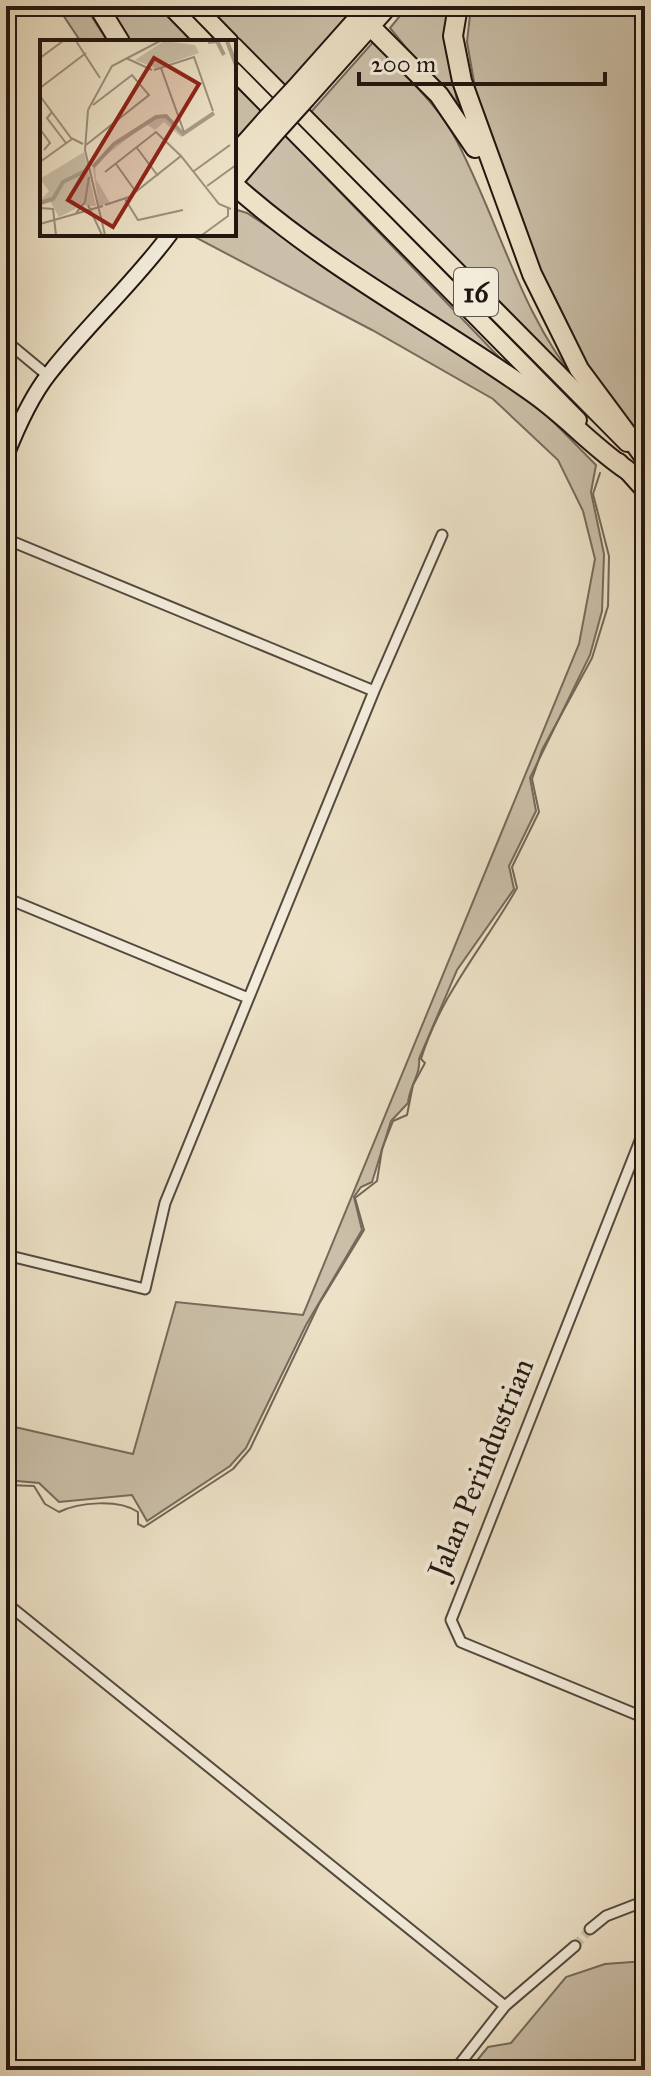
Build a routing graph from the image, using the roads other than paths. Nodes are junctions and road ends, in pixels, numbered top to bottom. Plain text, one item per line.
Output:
1 (98, 6) edge
2 (170, 6) edge
3 (195, 6) edge
4 (388, 6) edge
5 (458, 6) edge
6 (363, 13) edge
7 (119, 40) edge
8 (203, 40) edge
9 (228, 40) edge
10 (236, 48) edge
11 (236, 73) edge
12 (272, 125) junction
13 (236, 154) edge
14 (236, 179) edge
15 (236, 184) edge
16 (498, 189) junction
17 (236, 206) edge
18 (284, 230) junction
19 (169, 236) edge
20 (179, 236) edge
21 (148, 264) junction
22 (6, 341) edge
23 (47, 375) junction
24 (6, 456) edge
25 (645, 460) edge
26 (627, 470) junction
27 (645, 491) edge
28 (442, 535) dead end
29 (6, 539) edge
30 (374, 691) junction
31 (6, 898) edge
32 (248, 998) junction
33 (645, 1128) edge
34 (6, 1255) edge
35 (6, 1603) edge
36 (645, 1718) edge
37 (645, 1901) edge
38 (590, 1929) tunnel mouth
39 (575, 1946) tunnel mouth
40 (505, 2006) junction
41 (455, 2070) edge

1 - 7 highway
2 - 8 highway
3 - 9 highway, 16
4 - 6 highway
5 - 16 highway
6 - 12 highway, bridge
6 - 16 highway
10 - 25 highway, 16
11 - 26 highway, 16
12 - 13 highway
12 - 14 highway
15 - 18 highway
16 - 25 highway
17 - 18 highway
18 - 26 highway
19 - 21 main road
20 - 21 main road
21 - 23 main road
22 - 23 street
23 - 24 main road
26 - 27 highway, 16
28 - 30 street
29 - 30 street
30 - 32 street
31 - 32 street
32 - 34 street
33 - 36 street, Jalan Perindustrian
35 - 40 street
37 - 38 street
39 - 40 street
40 - 41 street

